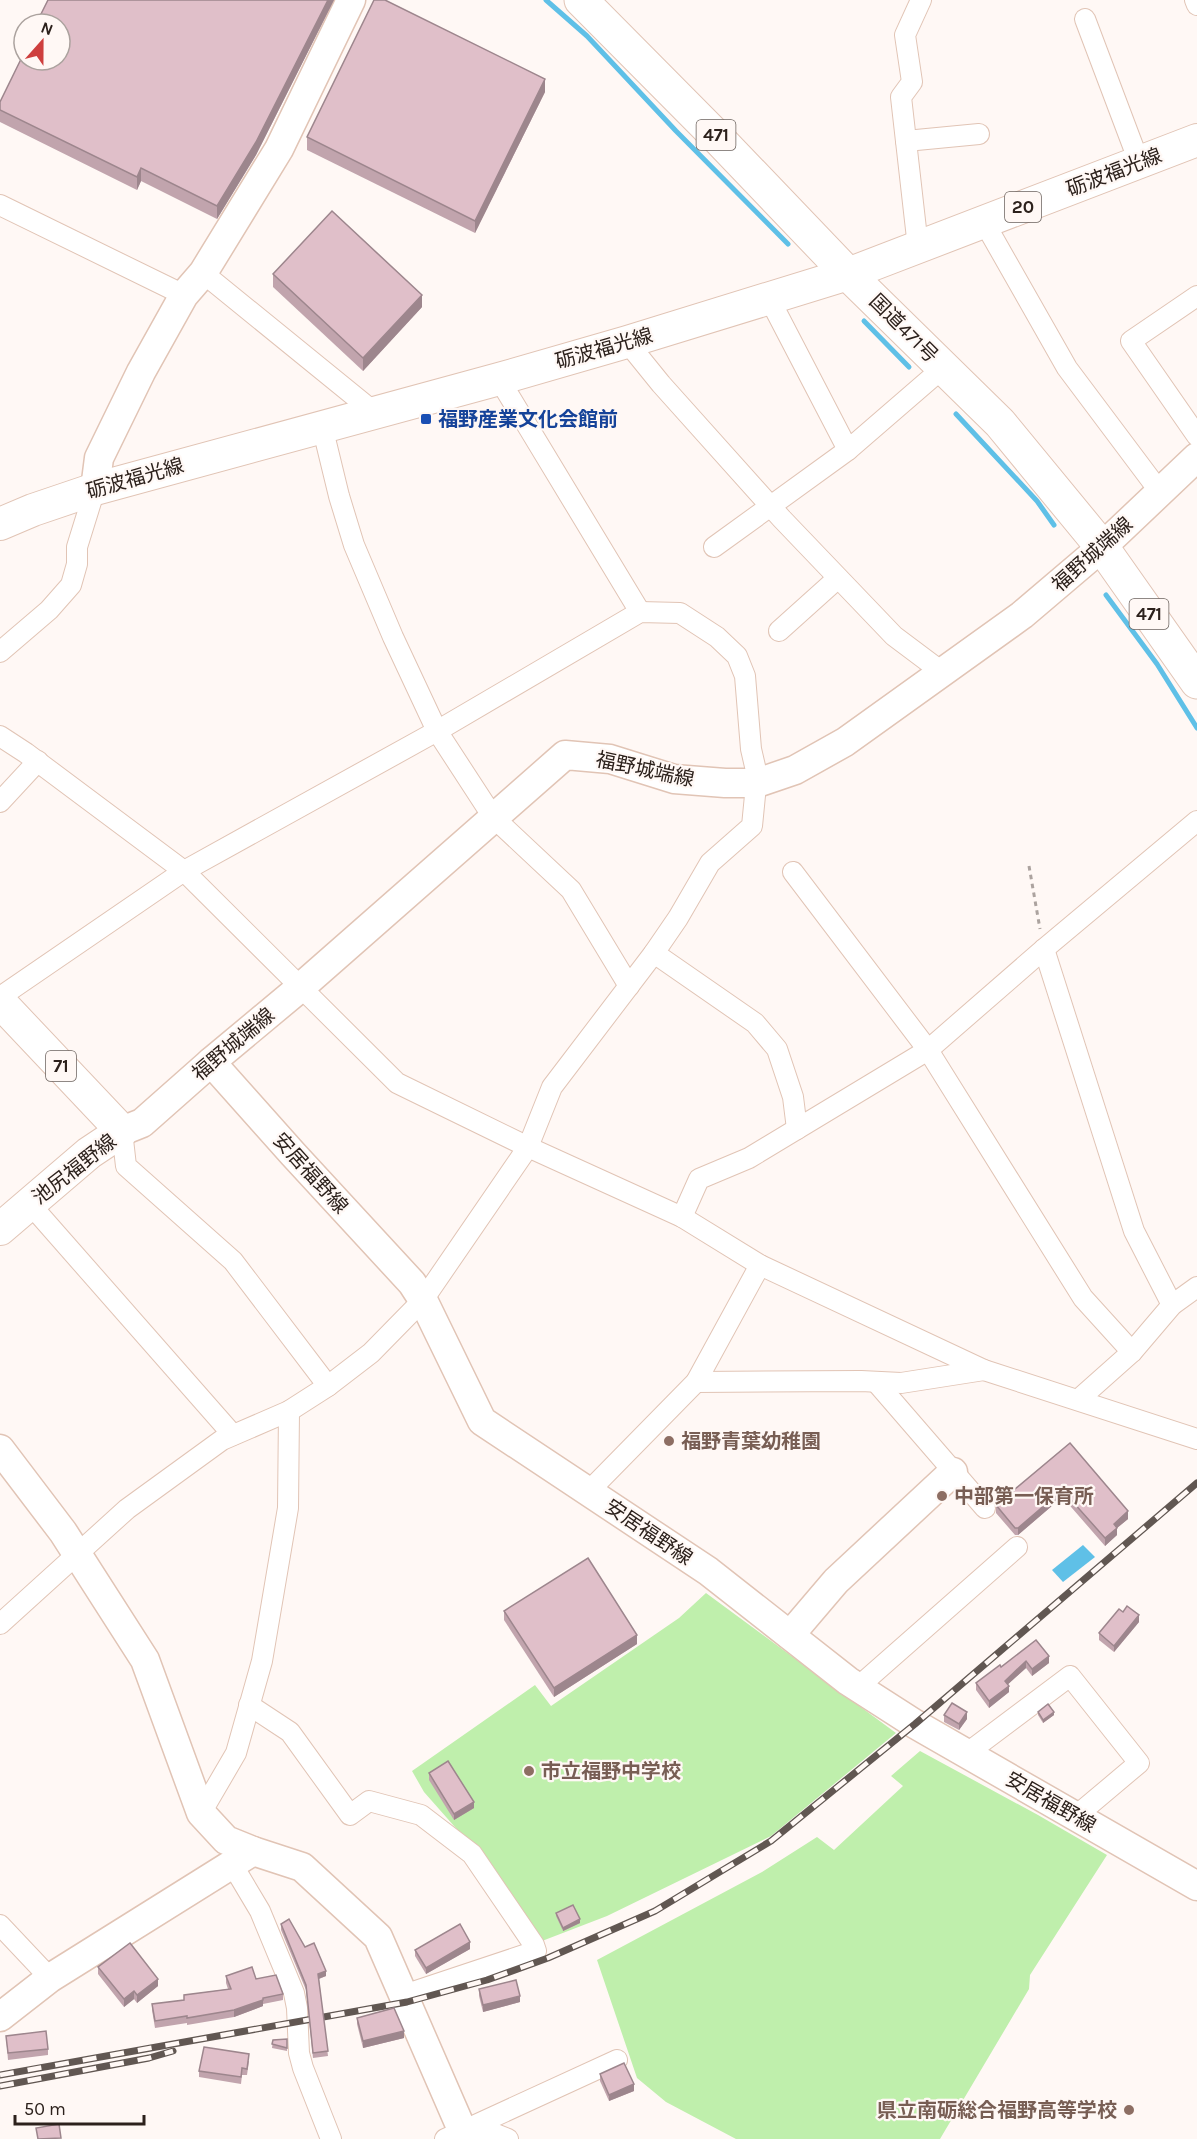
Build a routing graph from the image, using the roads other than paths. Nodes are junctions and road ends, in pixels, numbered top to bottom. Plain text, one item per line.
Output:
1 (351, 0) edge
2 (581, 0) edge
3 (921, 0) edge
4 (1195, 0) edge
5 (1197, 4) edge
6 (1085, 19) dead end
7 (979, 134) dead end
8 (1197, 140) edge
9 (906, 141) junction
10 (1139, 162) junction
11 (0, 205) edge
12 (984, 222) junction
13 (918, 247) junction
14 (203, 273) junction
15 (848, 274) junction
16 (184, 295) junction
17 (1197, 296) edge
18 (769, 298) junction
19 (627, 342) junction
20 (944, 368) junction
21 (499, 379) junction
22 (374, 412) junction
23 (322, 426) junction
24 (1197, 436) edge
25 (848, 450) junction
26 (1197, 458) edge
27 (95, 489) junction
28 (1160, 492) junction
29 (771, 506) junction
30 (0, 524) edge
31 (714, 547) dead end
32 (1102, 547) junction
33 (838, 578) junction
34 (640, 612) junction
35 (779, 630) dead end
36 (0, 652) edge
37 (942, 672) junction
38 (1197, 682) edge
39 (436, 730) junction
40 (0, 736) edge
41 (38, 761) junction
42 (757, 783) junction
43 (0, 802) edge
44 (493, 816) junction
45 (1197, 821) edge
46 (184, 871) junction
47 (793, 872) dead end
48 (1044, 949) junction
49 (654, 953) junction
50 (301, 987) junction
51 (629, 987) junction
52 (0, 997) edge
53 (0, 1002) edge
54 (928, 1050) junction
55 (211, 1062) junction
56 (797, 1129) junction
57 (122, 1131) junction
58 (528, 1147) junction
59 (30, 1204) junction
60 (682, 1217) junction
61 (0, 1229) edge
62 (760, 1265) junction
63 (1197, 1287) edge
64 (423, 1300) junction
65 (1172, 1305) junction
66 (1132, 1352) junction
67 (984, 1370) junction
68 (696, 1382) junction
69 (876, 1382) junction
70 (328, 1386) junction
71 (1078, 1400) junction
72 (289, 1411) junction
73 (232, 1435) junction
74 (1197, 1439) edge
75 (0, 1449) edge
76 (953, 1472) junction
77 (589, 1491) junction
78 (986, 1508) dead end
79 (1017, 1547) dead end
80 (78, 1555) junction
81 (0, 1624) edge
82 (790, 1635) junction
83 (858, 1687) junction
84 (249, 1705) junction
85 (966, 1754) junction
86 (201, 1813) junction
87 (1076, 1816) junction
88 (243, 1858) junction
89 (1197, 1886) edge
90 (0, 1925) edge
91 (50, 1978) junction
92 (404, 1995) junction
93 (0, 2017) edge
94 (617, 2060) dead end
95 (458, 2136) edge
96 (331, 2139) edge
97 (508, 2139) edge

1 - 14 main road
2 - 15 highway, 国道471号 / 471
3 - 9 street
4 - 5 street
6 - 10 street
7 - 9 street
8 - 10 main road, 砺波福光線 / 20
9 - 13 street
10 - 12 main road, 砺波福光線 / 20
11 - 16 street
12 - 13 main road, 砺波福光線 / 20
12 - 28 street
13 - 15 main road, 砺波福光線 / 20
14 - 16 main road
14 - 22 street
15 - 18 main road, 砺波福光線 / 20
15 - 20 highway, 国道471号 / 471
16 - 27 main road
17 - 24 street
18 - 19 main road, 砺波福光線 / 20
18 - 25 street
19 - 21 main road, 砺波福光線 / 20
19 - 29 street
20 - 25 street
20 - 32 highway, 国道471号 / 471
21 - 22 main road, 砺波福光線 / 20
21 - 34 street
22 - 23 main road, 砺波福光線 / 20
23 - 27 main road, 砺波福光線 / 20
23 - 39 street
25 - 29 street
26 - 28 main road, 福野城端線
27 - 30 main road, 砺波福光線 / 20
27 - 36 street
28 - 32 main road, 福野城端線
29 - 31 street
29 - 33 street
32 - 37 main road, 福野城端線
32 - 38 highway, 国道471号 / 471
33 - 35 street
33 - 37 street
34 - 39 street
34 - 42 street
37 - 42 main road, 福野城端線
39 - 44 street
39 - 46 street
40 - 41 street
41 - 43 street
41 - 46 street
42 - 44 main road, 福野城端線
42 - 49 street
44 - 50 main road, 福野城端線
44 - 51 street
45 - 48 street
46 - 50 street
46 - 52 street
47 - 54 street
48 - 54 street
48 - 65 street
49 - 51 street
49 - 56 street
50 - 55 main road, 福野城端線
50 - 58 street
51 - 58 street
53 - 57 main road, 池尻福野線 / 71
54 - 56 street
54 - 66 street
55 - 57 main road, 福野城端線
55 - 64 main road, 安居福野線
56 - 60 street
57 - 59 main road, 池尻福野線
57 - 70 street
58 - 60 street
58 - 64 street
59 - 61 main road, 池尻福野線
59 - 73 street
60 - 62 street
62 - 67 street
62 - 68 street
63 - 65 street
64 - 70 street
64 - 77 main road, 安居福野線
65 - 66 street
66 - 71 street
67 - 69 street
67 - 71 street
68 - 69 street
68 - 77 street
69 - 76 street
70 - 72 street
71 - 74 street
72 - 73 street
72 - 84 street
73 - 80 street
75 - 80 main road
76 - 78 street
76 - 82 main road
77 - 82 main road, 安居福野線
79 - 83 street
80 - 81 street
80 - 86 main road
82 - 83 main road, 安居福野線
83 - 85 main road, 安居福野線
84 - 86 street
84 - 92 street
85 - 87 main road, 安居福野線
85 - 87 street
86 - 88 main road
87 - 89 main road, 安居福野線
88 - 91 main road
88 - 92 main road
88 - 96 street
90 - 91 street
91 - 93 main road
92 - 95 main road
94 - 95 street
95 - 97 street

